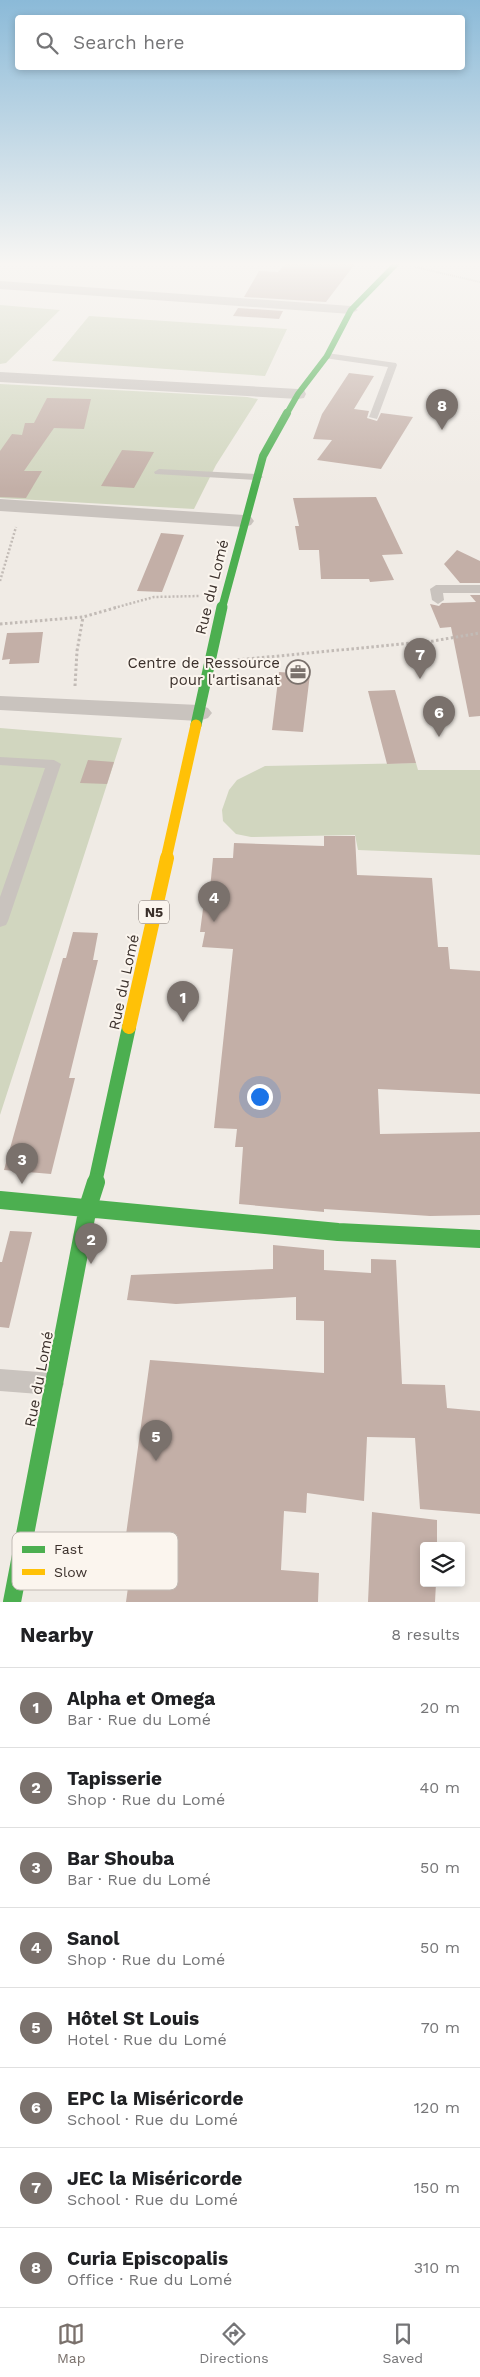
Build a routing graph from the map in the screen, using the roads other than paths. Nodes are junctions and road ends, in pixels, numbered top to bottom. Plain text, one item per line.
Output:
1 (336, 339) edge
2 (327, 356) junction
3 (0, 377) edge
4 (298, 394) junction
5 (374, 416) dead end
6 (160, 472) dead end
7 (258, 477) junction
8 (0, 505) edge
9 (244, 521) junction
10 (480, 589) edge
11 (438, 600) dead end
12 (0, 703) edge
13 (199, 714) junction
14 (0, 761) edge
15 (0, 921) edge
16 (0, 1200) edge
17 (88, 1207) junction
18 (480, 1239) edge
19 (0, 1380) edge
20 (54, 1384) junction
21 (25, 1532) edge

1 - 2 main road, Rue du Lomé / N5
2 - 4 main road, Rue du Lomé / N5
2 - 5 lane
3 - 4 street
4 - 7 main road, Rue du Lomé / N5
6 - 7 lane
7 - 9 main road, Rue du Lomé / N5
8 - 9 street
9 - 13 main road, Rue du Lomé / N5
10 - 11 lane
12 - 13 street
13 - 17 main road, Rue du Lomé / N5
14 - 15 lane
16 - 17 main road
17 - 18 main road
17 - 20 main road, Rue du Lomé / N5
19 - 20 lane
20 - 21 main road, Rue du Lomé / N5

